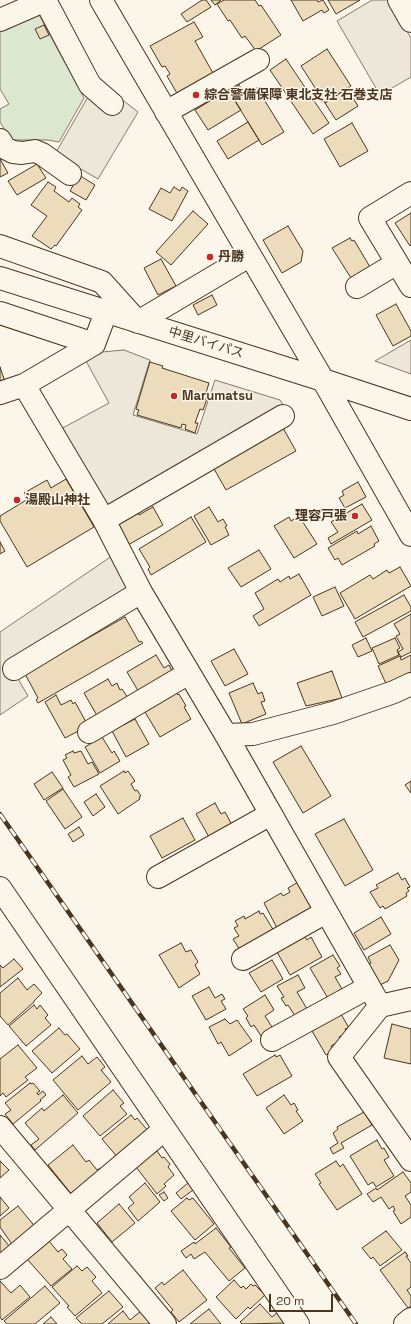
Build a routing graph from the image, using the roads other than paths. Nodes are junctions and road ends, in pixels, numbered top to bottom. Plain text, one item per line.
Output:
1 (46, 0) edge
2 (101, 0) edge
3 (399, 0) edge
4 (0, 20) edge
5 (411, 21) edge
6 (258, 60) dead end
7 (112, 104) dead end
8 (166, 112) junction
9 (0, 140) edge
10 (70, 174) dead end
11 (411, 194) edge
12 (0, 246) edge
13 (249, 256) junction
14 (397, 263) junction
15 (0, 278) edge
16 (411, 286) edge
17 (357, 287) dead end
18 (106, 312) junction
19 (0, 314) edge
20 (138, 322) junction
21 (94, 344) junction
22 (323, 380) junction
23 (24, 385) junction
24 (0, 393) edge
25 (411, 409) edge
26 (282, 416) dead end
27 (104, 520) junction
28 (411, 535) edge
29 (141, 592) junction
30 (14, 669) dead end
31 (189, 673) junction
32 (411, 684) edge
33 (89, 732) dead end
34 (226, 735) junction
35 (271, 814) junction
36 (158, 877) dead end
37 (4, 902) edge
38 (326, 912) junction
39 (243, 959) dead end
40 (369, 986) junction
41 (411, 999) edge
42 (380, 1006) junction
43 (272, 1040) dead end
44 (0, 1127) edge
45 (165, 1129) junction
46 (411, 1160) edge
47 (69, 1210) junction
48 (0, 1268) edge
49 (411, 1319) edge
50 (165, 1324) edge
51 (298, 1324) edge
52 (405, 1324) edge

1 - 4 street
1 - 7 street
2 - 8 street
3 - 5 street
6 - 8 street
8 - 13 street
9 - 10 street
11 - 14 street
12 - 20 street
13 - 20 street
13 - 22 street
14 - 16 street
14 - 17 street
15 - 18 street, 中里バイパス
18 - 20 street, 中里バイパス
18 - 21 street
19 - 21 street
20 - 22 street, 中里バイパス
21 - 23 street
22 - 25 street, 中里バイパス
22 - 28 street
23 - 24 street
23 - 27 street
26 - 27 street
27 - 29 street
29 - 30 street
29 - 31 street
31 - 33 street
31 - 34 street
32 - 34 street
34 - 35 street
35 - 36 street
35 - 38 street
37 - 45 street
38 - 39 street
38 - 40 street
40 - 42 street
40 - 43 street
41 - 42 street
42 - 46 street
44 - 47 street
45 - 47 street
45 - 51 street
47 - 48 street
47 - 50 street
49 - 52 street

